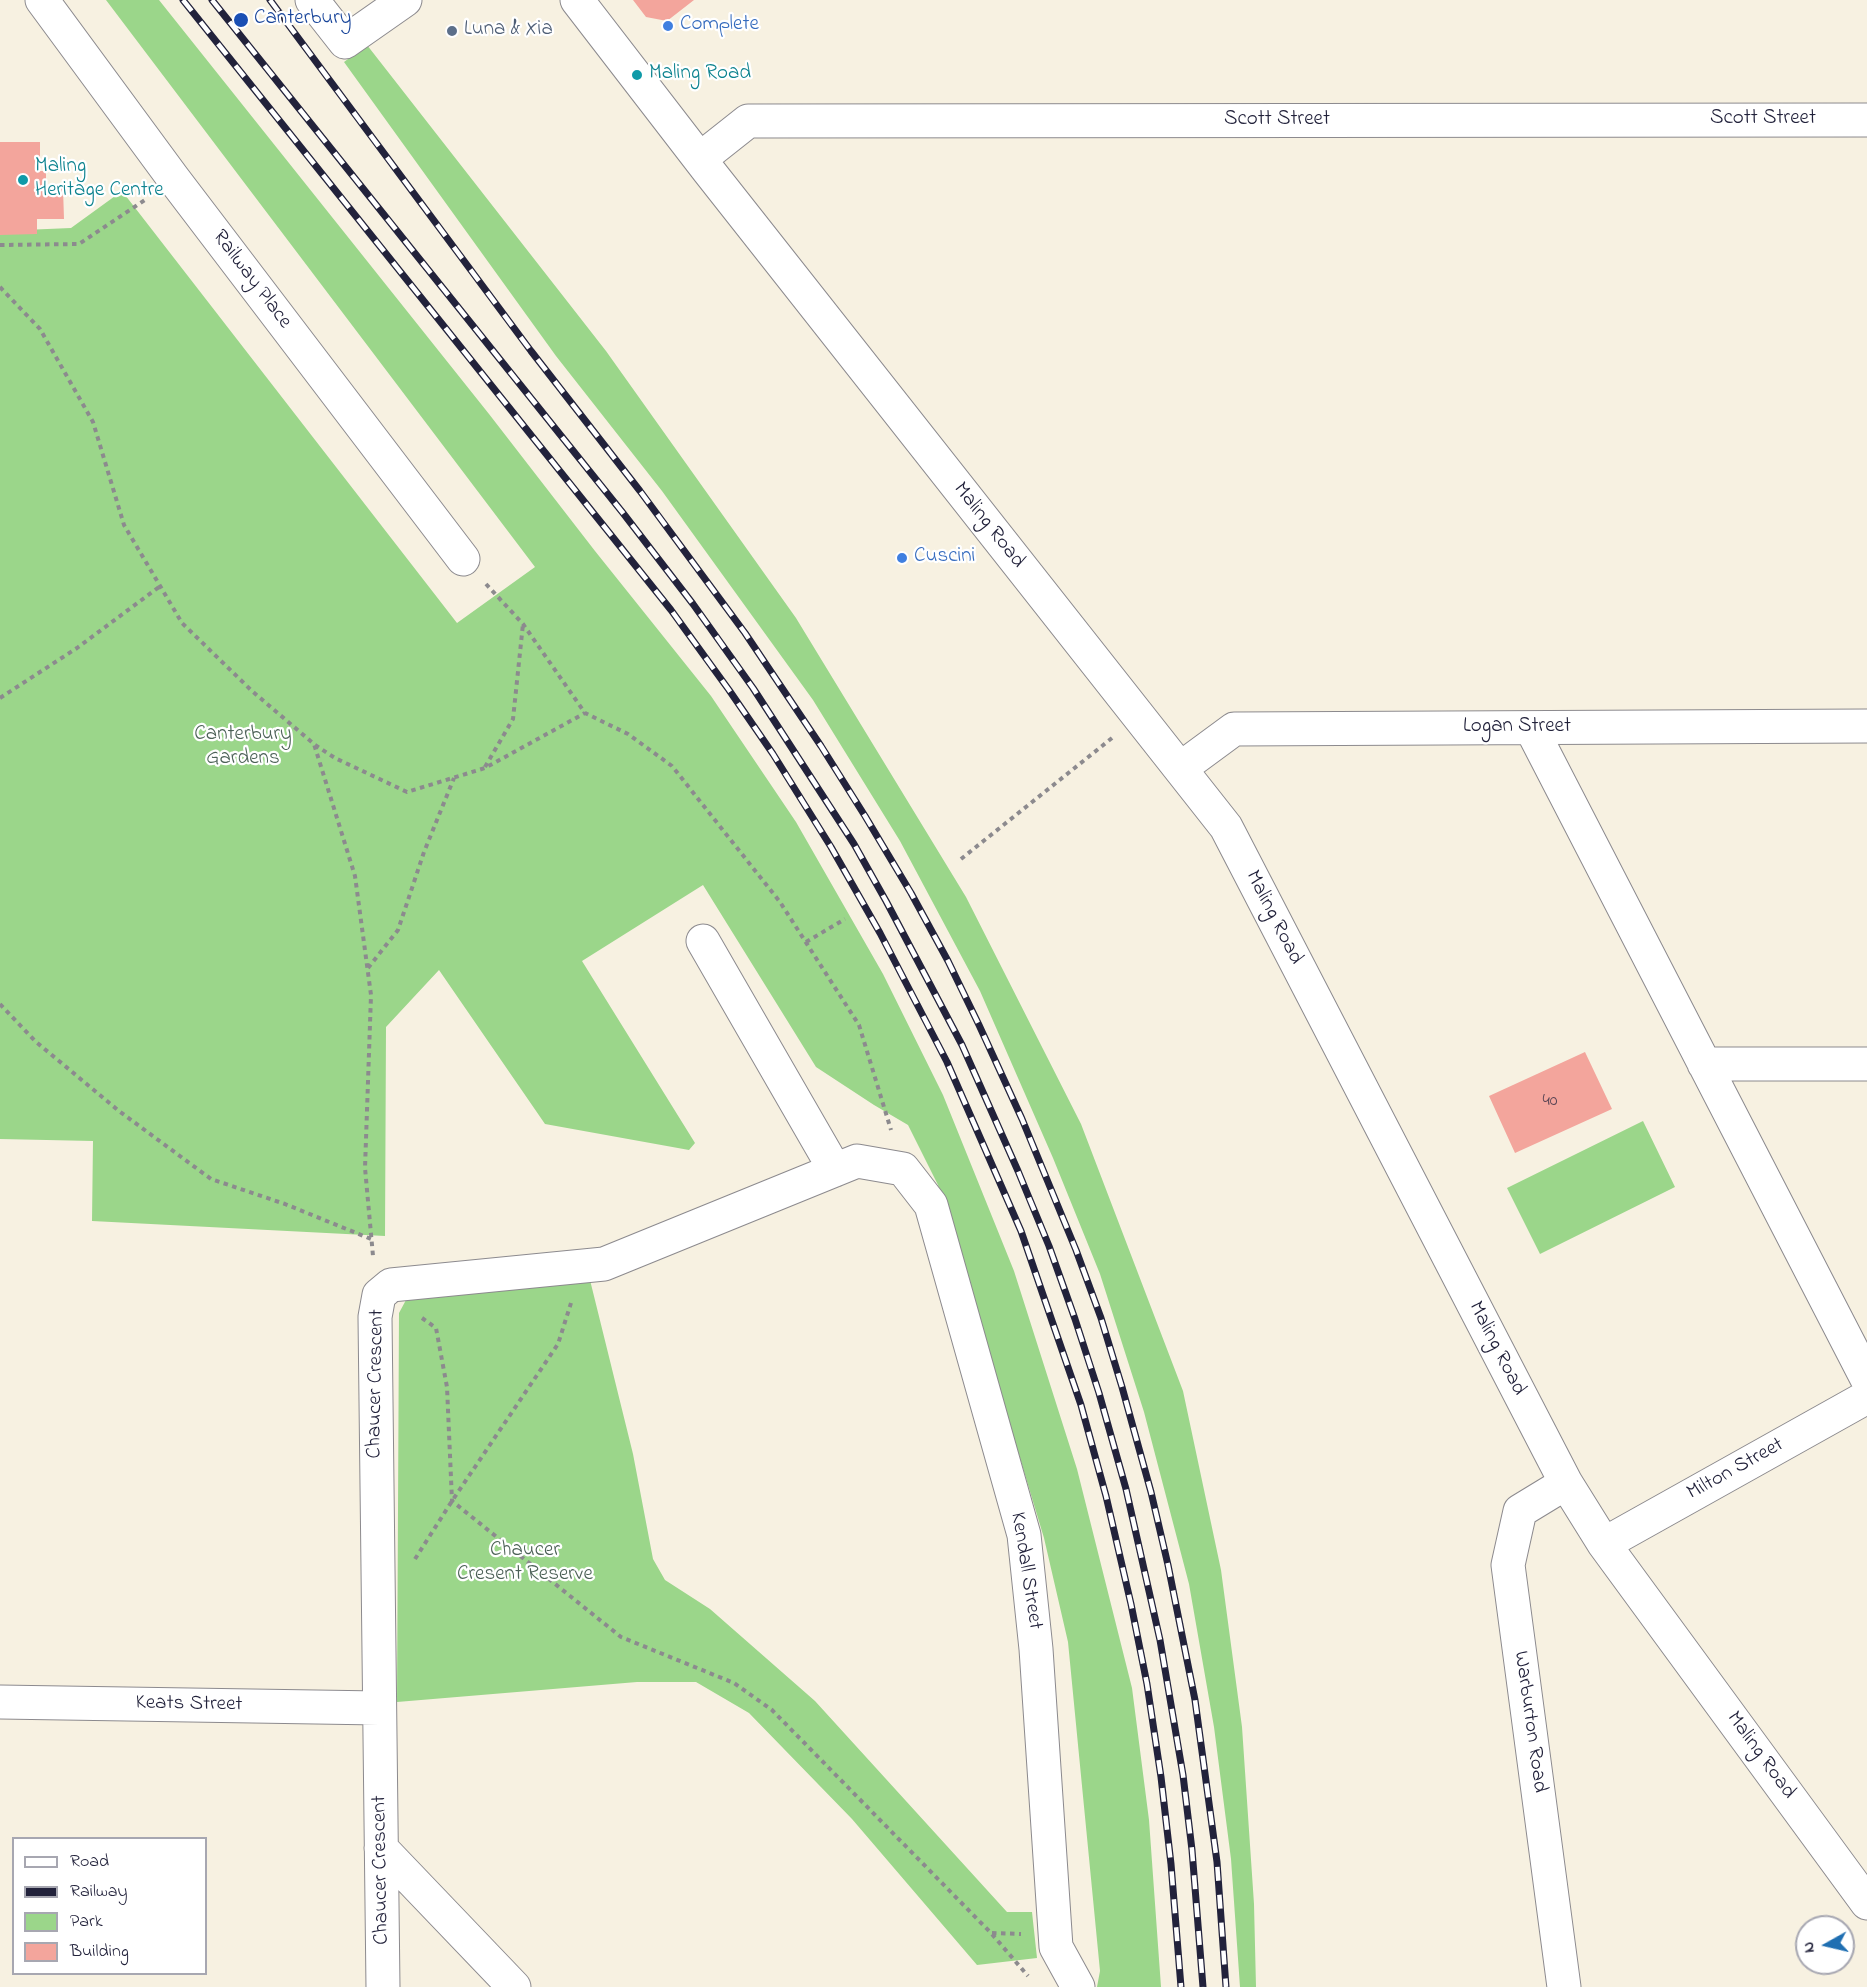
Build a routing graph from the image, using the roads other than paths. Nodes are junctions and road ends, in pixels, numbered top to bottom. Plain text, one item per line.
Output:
1 (42, 0) edge
2 (312, 0) edge
3 (405, 0) edge
4 (577, 0) edge
5 (1867, 120) edge
6 (700, 159) junction
7 (464, 559) road end
8 (1867, 726) edge
9 (1531, 728) junction
10 (1181, 768) junction
11 (703, 941) dead end
12 (1704, 1064) junction
13 (1867, 1064) edge
14 (903, 1169) joint
15 (835, 1170) junction
16 (1867, 1379) edge
17 (1867, 1397) edge
18 (1566, 1483) junction
19 (1604, 1544) junction
20 (0, 1702) edge
21 (379, 1708) junction
22 (381, 1848) junction
23 (1867, 1903) edge
24 (383, 1987) edge
25 (514, 1987) edge
26 (1078, 1987) edge
27 (1564, 1987) edge

1 - 7 street, Railway Place
2 - 3 street
4 - 6 street, Maling Road
5 - 6 street, Scott Street
6 - 10 street, Maling Road
8 - 9 street, Logan Street
9 - 10 street, Logan Street
9 - 12 street
10 - 18 street, Maling Road
11 - 15 street
12 - 13 street
12 - 16 street
14 - 15 street, Chaucer Crescent
14 - 26 street, Kendall Street
15 - 21 street, Chaucer Crescent
17 - 19 street, Milton Street
18 - 19 street, Maling Road
18 - 27 street, Warburton Road
19 - 23 street, Maling Road
20 - 21 street, Keats Street
21 - 22 street, Chaucer Crescent
22 - 24 street, Chaucer Crescent
22 - 25 street

